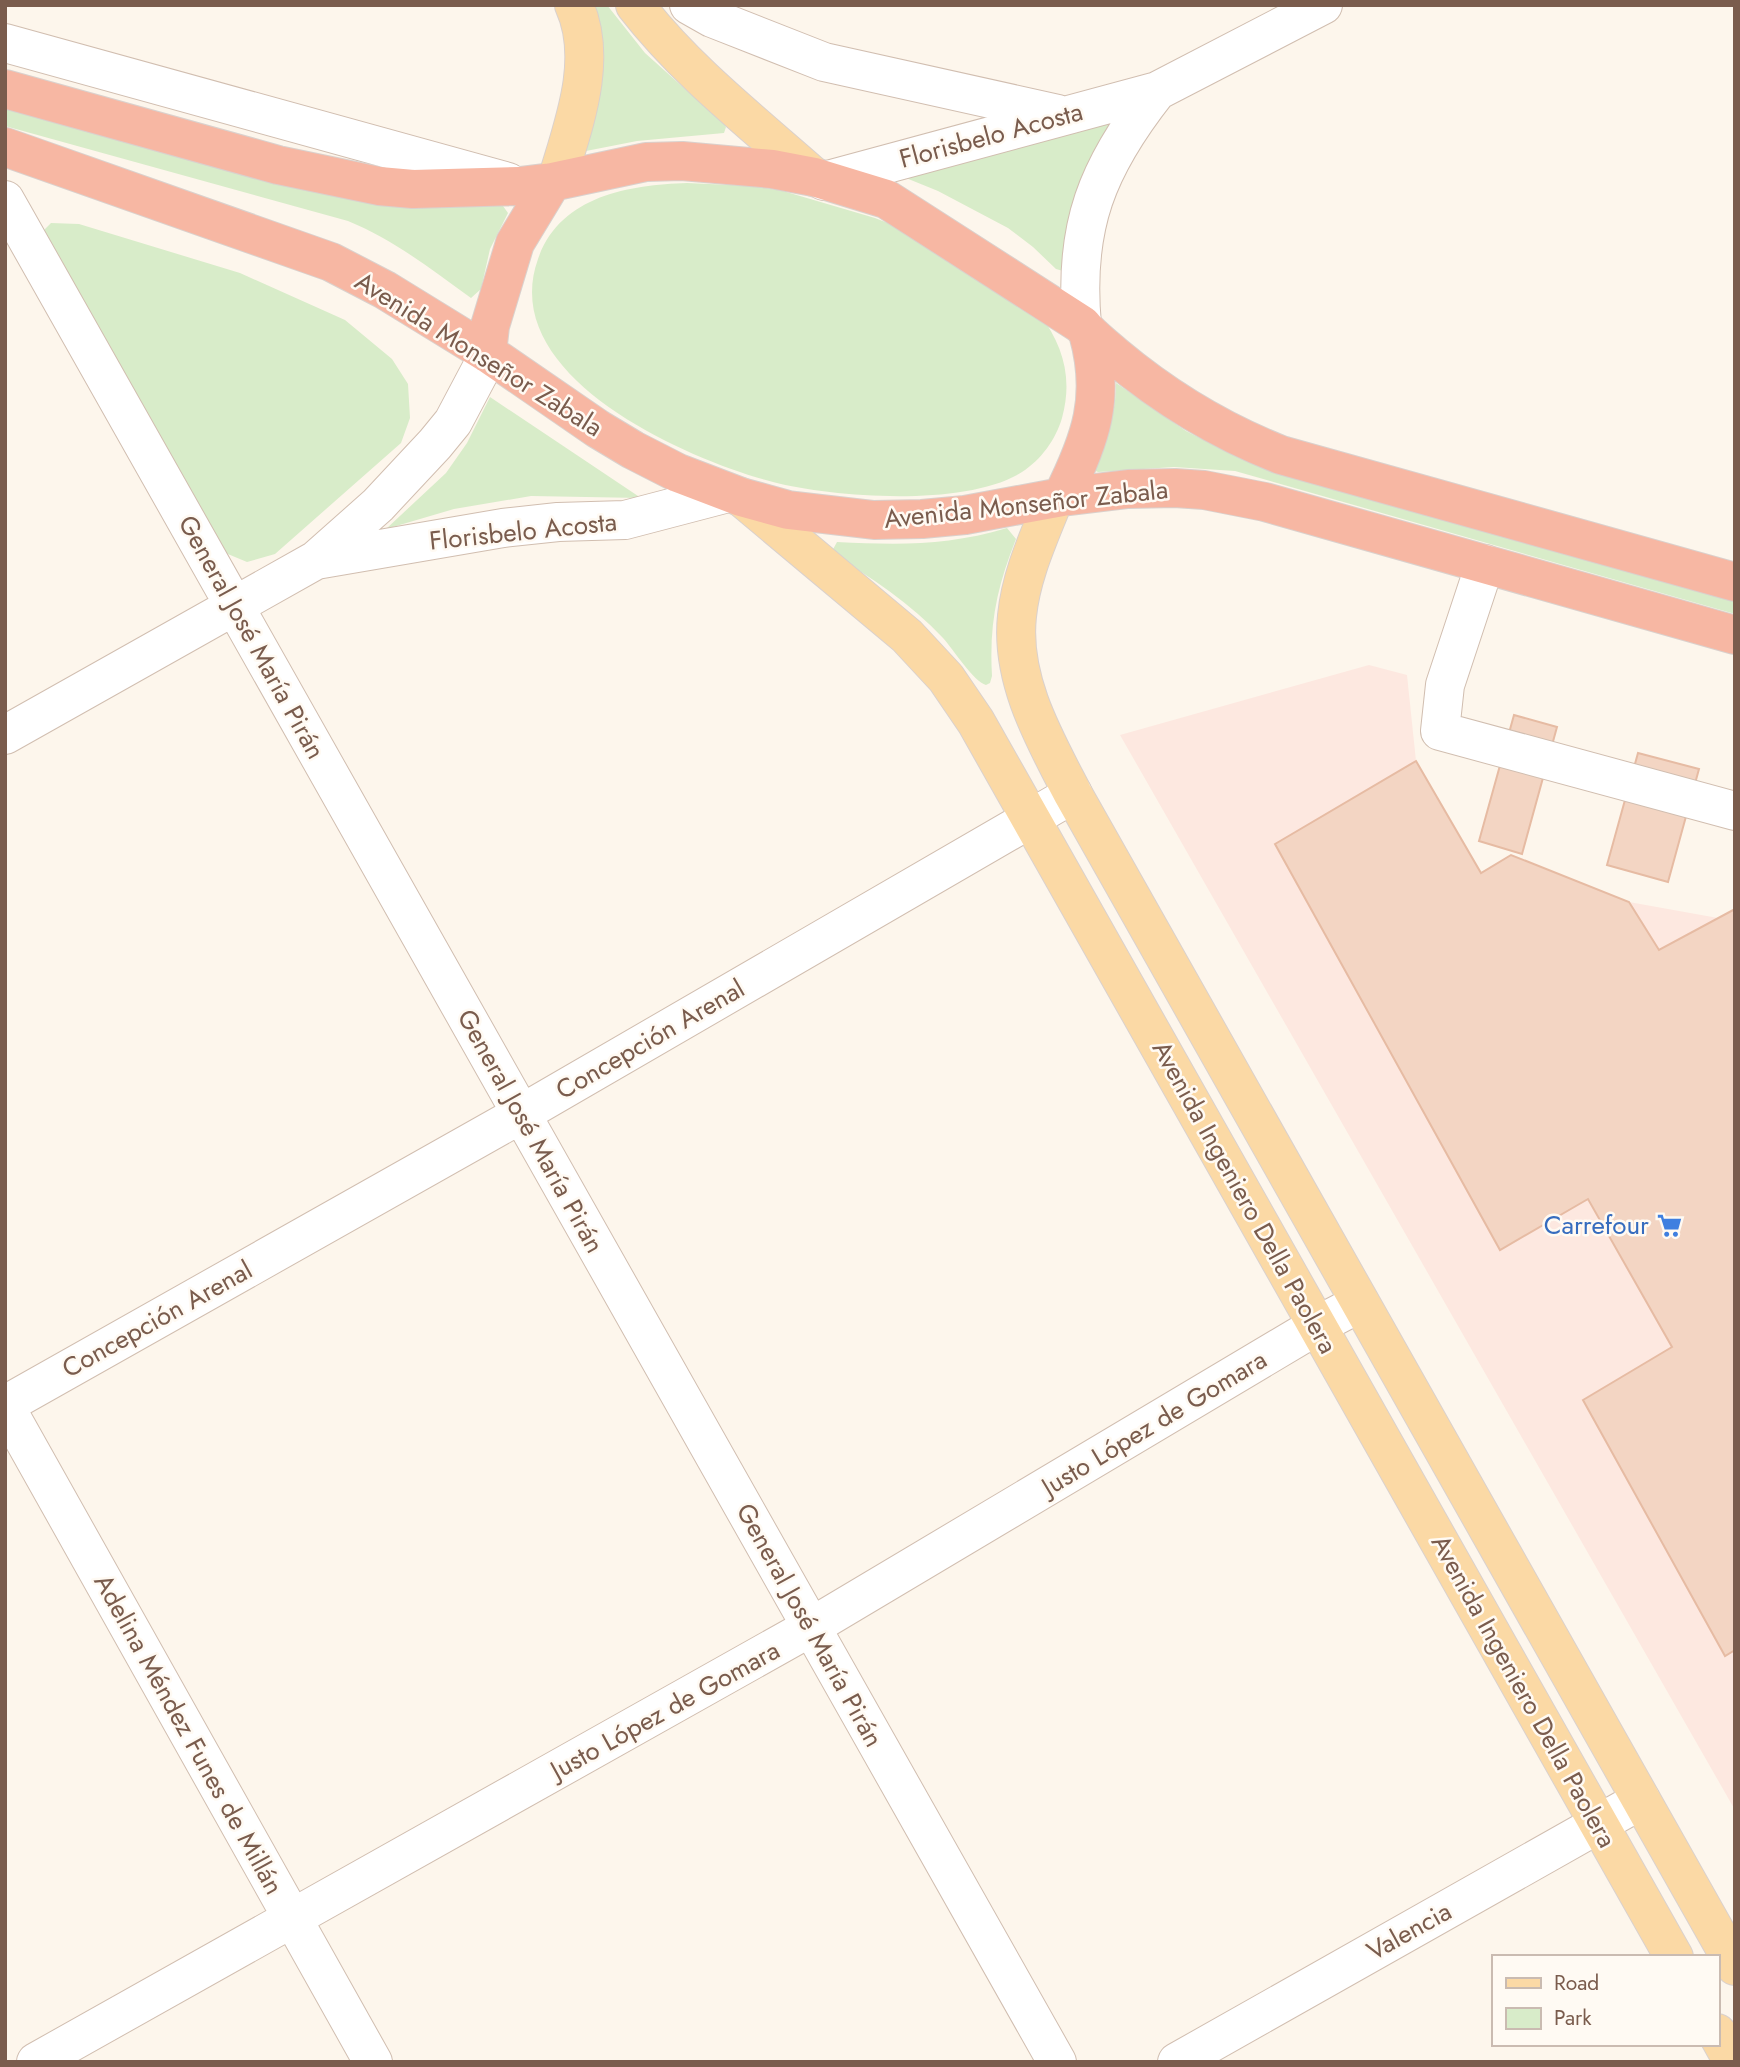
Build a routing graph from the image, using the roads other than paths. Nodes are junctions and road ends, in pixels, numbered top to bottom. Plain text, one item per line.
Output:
1 (574, 5) edge
2 (635, 5) edge
3 (689, 5) edge
4 (1318, 6) edge
5 (5, 43) edge
6 (5, 89) edge
7 (1157, 91) junction
8 (1064, 115) junction
9 (5, 147) edge
10 (819, 179) junction
11 (543, 182) junction
12 (5, 200) edge
13 (1085, 329) junction
14 (488, 353) junction
15 (735, 495) junction
16 (1058, 498) junction
17 (316, 560) junction
18 (1485, 564) junction
19 (1735, 582) edge
20 (234, 606) junction
21 (1735, 635) edge
22 (5, 735) edge
23 (1073, 794) junction
24 (1735, 811) edge
25 (1031, 817) junction
26 (521, 1114) junction
27 (1360, 1303) junction
28 (1318, 1325) junction
29 (5, 1405) edge
30 (811, 1627) junction
31 (1641, 1800) junction
32 (1599, 1824) junction
33 (293, 1919) junction
34 (1673, 1955) edge
35 (1735, 1966) edge
36 (1719, 2037) edge
37 (36, 2062) edge
38 (373, 2062) edge
39 (1057, 2062) edge
40 (1177, 2062) edge
41 (1733, 2062) edge

1 - 11 main road
2 - 10 main road
3 - 8 street
4 - 7 street, Florisbelo Acosta
5 - 11 street
6 - 11 highway
7 - 8 street, Florisbelo Acosta
7 - 13 street, Florisbelo Acosta
8 - 10 street, Florisbelo Acosta
9 - 14 highway, Avenida Monseñor Zabala
10 - 11 highway
10 - 13 highway
11 - 14 highway
12 - 20 street, General José María Pirán
13 - 16 highway
13 - 19 highway
14 - 15 highway, Avenida Monseñor Zabala
14 - 17 street, Florisbelo Acosta
15 - 16 highway, Avenida Monseñor Zabala
15 - 17 street, Florisbelo Acosta
15 - 25 main road, Avenida Ingeniero Della Paolera
16 - 18 highway, Avenida Monseñor Zabala
16 - 23 main road, Avenida Ingeniero Della Paolera
17 - 20 street, Florisbelo Acosta
18 - 21 highway, Avenida Monseñor Zabala
18 - 24 street
20 - 22 street, Florisbelo Acosta
20 - 26 street, General José María Pirán
23 - 25 street, Concepción Arenal
23 - 27 main road, Avenida Ingeniero Della Paolera
25 - 26 street, Concepción Arenal
25 - 28 main road, Avenida Ingeniero Della Paolera
26 - 29 street, Concepción Arenal
26 - 30 street, General José María Pirán
27 - 28 street, Justo López de Gomara
27 - 31 main road, Avenida Ingeniero Della Paolera
28 - 30 street, Justo López de Gomara
28 - 32 main road, Avenida Ingeniero Della Paolera
29 - 33 street, Adelina Méndez Funes de Millán
30 - 33 street, Justo López de Gomara
30 - 39 street, General José María Pirán
31 - 32 street, Valencia
31 - 35 main road, Avenida Ingeniero Della Paolera
32 - 34 main road, Avenida Ingeniero Della Paolera
32 - 40 street, Valencia
33 - 37 street, Justo López de Gomara
33 - 38 street, Adelina Méndez Funes de Millán
36 - 41 main road

